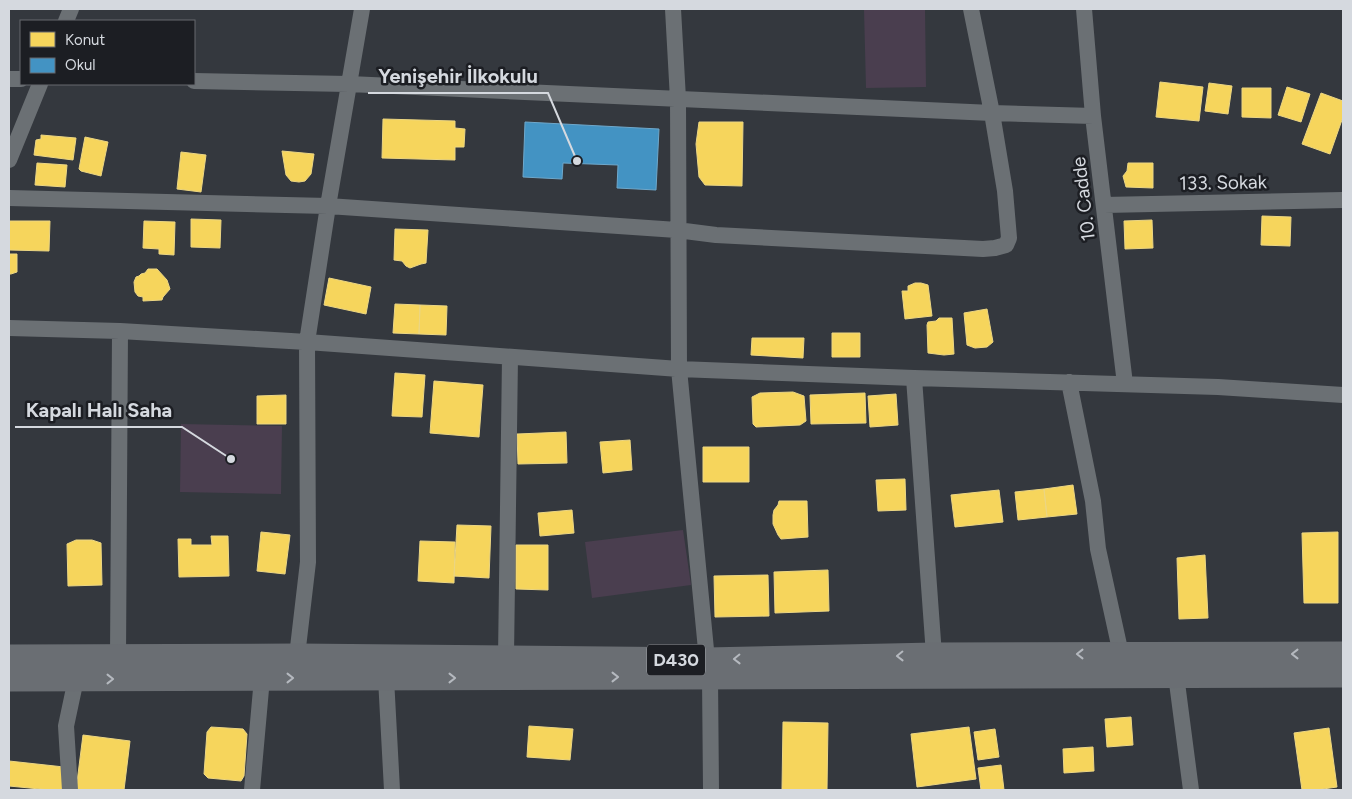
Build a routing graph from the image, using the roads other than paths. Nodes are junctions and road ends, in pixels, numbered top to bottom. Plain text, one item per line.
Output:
1 (362, 9) edge
2 (674, 9) edge
3 (971, 9) edge
4 (1084, 9) edge
5 (195, 81) edge
6 (349, 84) junction
7 (40, 85) edge
8 (678, 99) junction
9 (992, 113) junction
10 (1093, 116) junction
11 (9, 160) edge
12 (9, 198) edge
13 (1343, 200) edge
14 (1104, 205) junction
15 (328, 206) junction
16 (678, 230) junction
17 (9, 328) edge
18 (120, 331) junction
19 (307, 342) junction
20 (510, 357) junction
21 (679, 369) junction
22 (914, 378) junction
23 (1068, 382) junction
24 (1125, 384) junction
25 (1343, 395) edge
26 (1121, 654) junction
27 (1343, 654) edge
28 (934, 655) junction
29 (297, 656) junction
30 (9, 657) edge
31 (118, 657) junction
32 (506, 658) junction
33 (709, 668) junction
34 (1176, 675) junction
35 (1343, 675) edge
36 (262, 678) junction
37 (386, 678) junction
38 (9, 679) edge
39 (76, 679) junction
40 (70, 790) edge
41 (252, 790) edge
42 (392, 790) edge
43 (711, 790) edge
44 (1191, 790) edge

1 - 6 street
2 - 8 street
3 - 9 street
4 - 10 street, 10. Cadde
5 - 6 street
6 - 8 street
6 - 15 street
7 - 11 street
8 - 9 street
8 - 16 street
9 - 10 street
9 - 16 street
10 - 14 street, 10. Cadde
12 - 15 street
13 - 14 street, 133. Sokak
14 - 24 street, 10. Cadde
15 - 16 street
15 - 19 street
16 - 21 street
17 - 18 street
18 - 19 street
18 - 31 street
19 - 20 street
19 - 29 street
20 - 21 street
20 - 32 street
21 - 22 street
21 - 33 street
22 - 23 street
22 - 28 street
23 - 24 street
23 - 26 street
24 - 25 street
27 -> 26 highway, D430
26 -> 28 highway, D430
28 -> 33 highway, D430
29 - 31 highway, D430
29 - 32 highway, D430
30 - 31 highway, D430
32 - 33 highway, D430
33 - 34 highway, D430
37 -> 33 highway, D430
33 - 43 street
34 - 35 highway, D430
34 - 44 street
36 -> 37 highway, D430
39 -> 36 highway, D430
36 - 41 street
37 - 42 street
38 - 39 highway, D430
39 - 40 street

